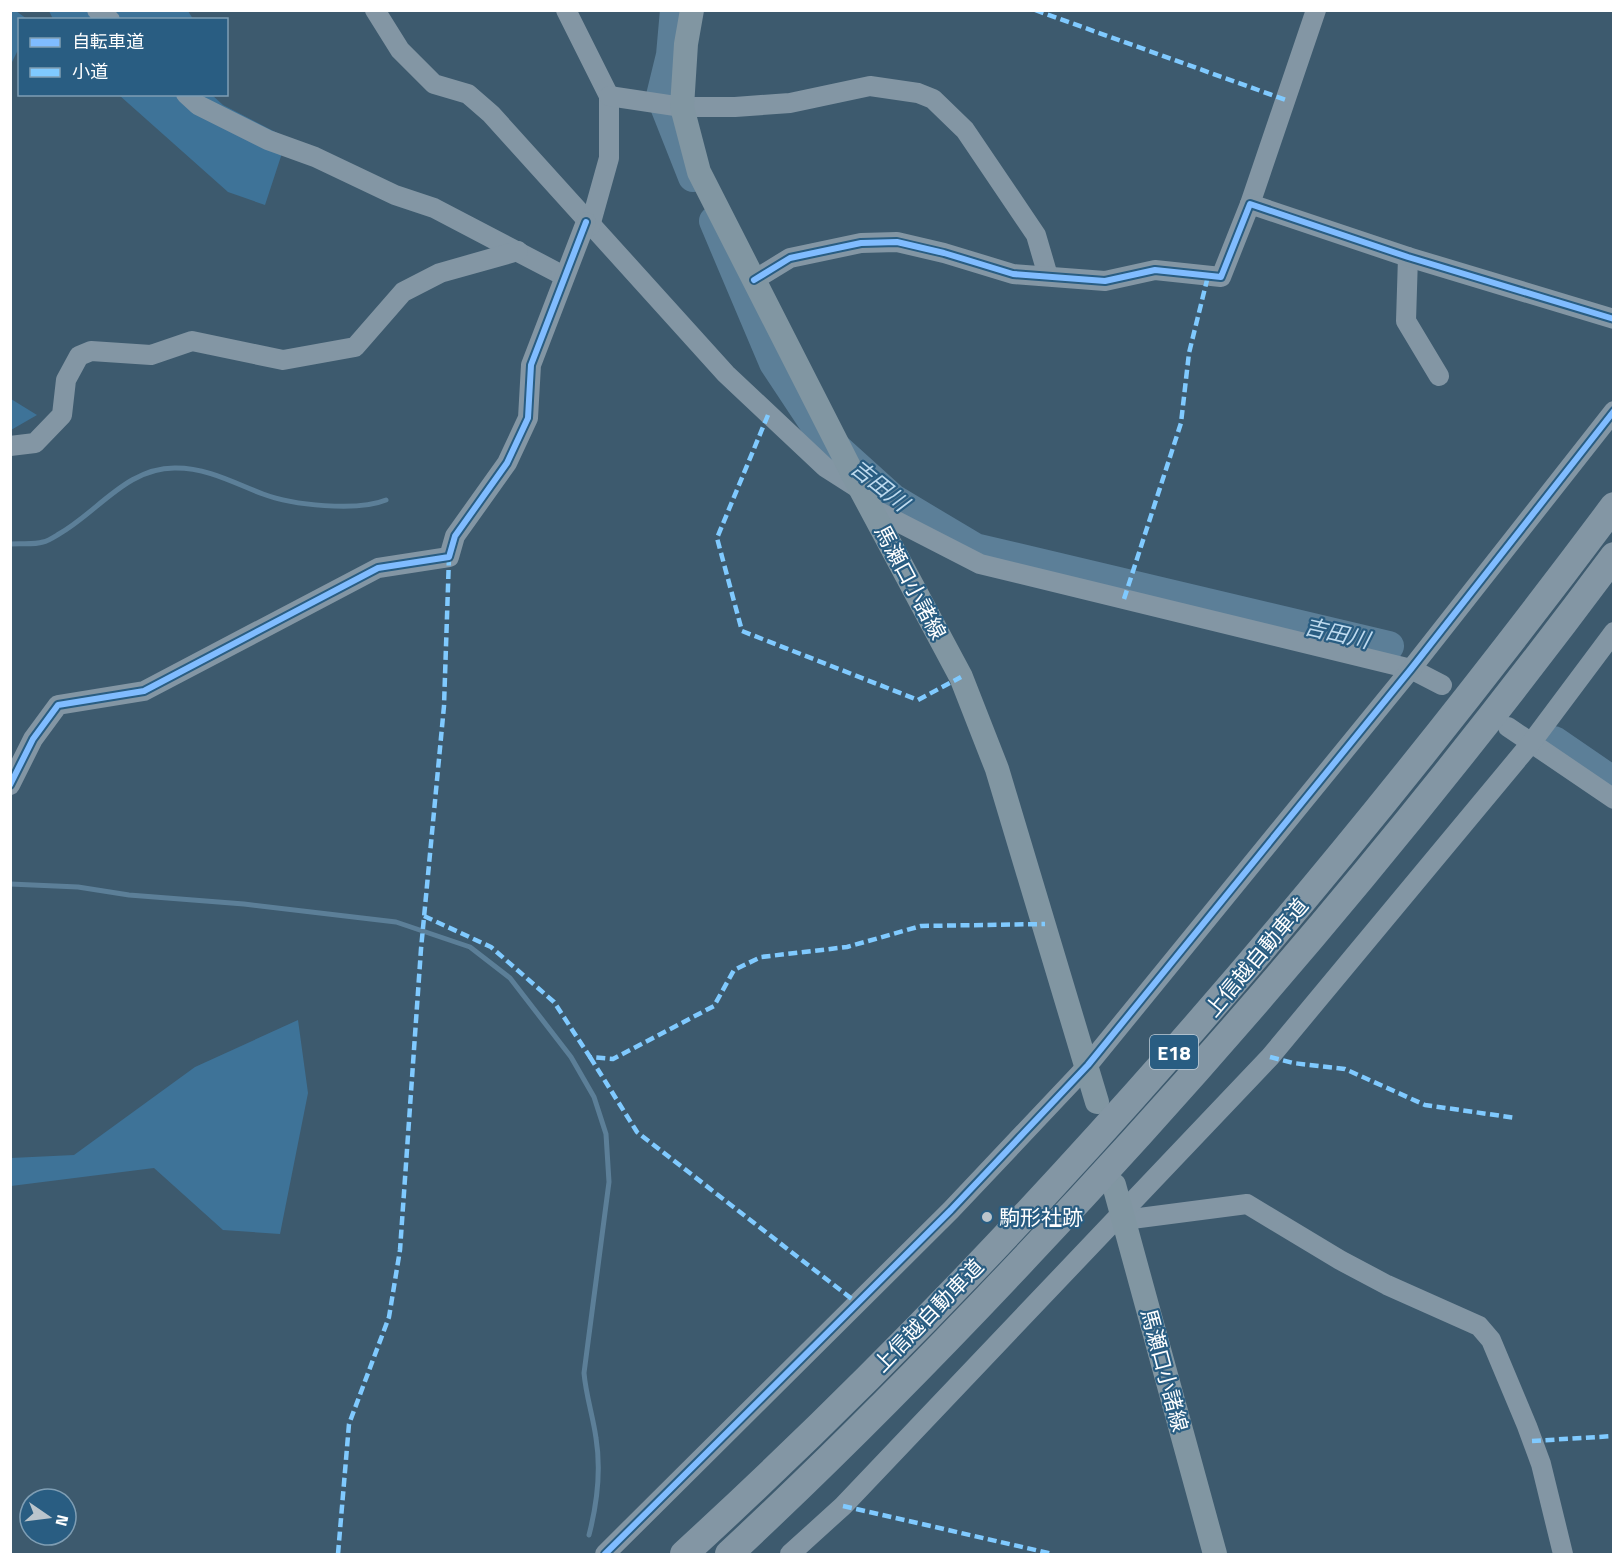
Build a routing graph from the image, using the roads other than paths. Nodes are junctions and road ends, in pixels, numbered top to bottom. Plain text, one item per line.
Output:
1 (375, 10) edge
2 (566, 10) edge
3 (692, 10) edge
4 (1316, 10) edge
5 (188, 96) edge
6 (609, 96) junction
7 (682, 107) junction
8 (1250, 204) junction
9 (588, 224) junction
10 (518, 251) junction
11 (1408, 257) junction
12 (564, 276) junction
13 (1048, 276) junction
14 (754, 280) junction
15 (1614, 319) edge
16 (1439, 376) dead end
17 (1614, 411) edge
18 (10, 446) edge
19 (867, 500) junction
20 (1614, 506) edge
21 (1614, 556) edge
22 (1614, 633) edge
23 (1411, 669) junction
24 (1442, 686) dead end
25 (1508, 727) dead end
26 (1531, 743) junction
27 (10, 785) edge
28 (1614, 799) edge
29 (1088, 1065) junction
30 (1098, 1102) dead end
31 (1114, 1185) dead end
32 (1123, 1216) junction
33 (605, 1554) edge
34 (684, 1554) edge
35 (729, 1554) edge
36 (790, 1554) edge
37 (1215, 1554) edge
38 (1563, 1554) edge

1 - 9 street
2 - 6 street
3 - 7 main road, 馬瀬口小諸線
4 - 8 street
5 - 10 street
6 - 7 street
6 - 9 street
7 - 13 street
7 - 14 main road, 馬瀬口小諸線
8 - 11 street
8 - 13 street
9 - 12 street
9 - 19 street
10 - 12 street
10 - 18 street
11 - 15 street
11 - 16 street
12 - 27 street
13 - 14 street
14 - 19 main road, 馬瀬口小諸線
17 - 23 street
19 - 23 street
19 - 29 main road, 馬瀬口小諸線
20 - 34 highway, 上信越自動車道 / E18
21 - 35 highway, 上信越自動車道 / E18
22 - 26 street
23 - 24 street
23 - 29 street
25 - 26 street
26 - 28 street
26 - 32 street
29 - 30 main road, 馬瀬口小諸線
29 - 33 street
31 - 32 main road, 馬瀬口小諸線
32 - 36 street
32 - 37 main road, 馬瀬口小諸線
32 - 38 street

